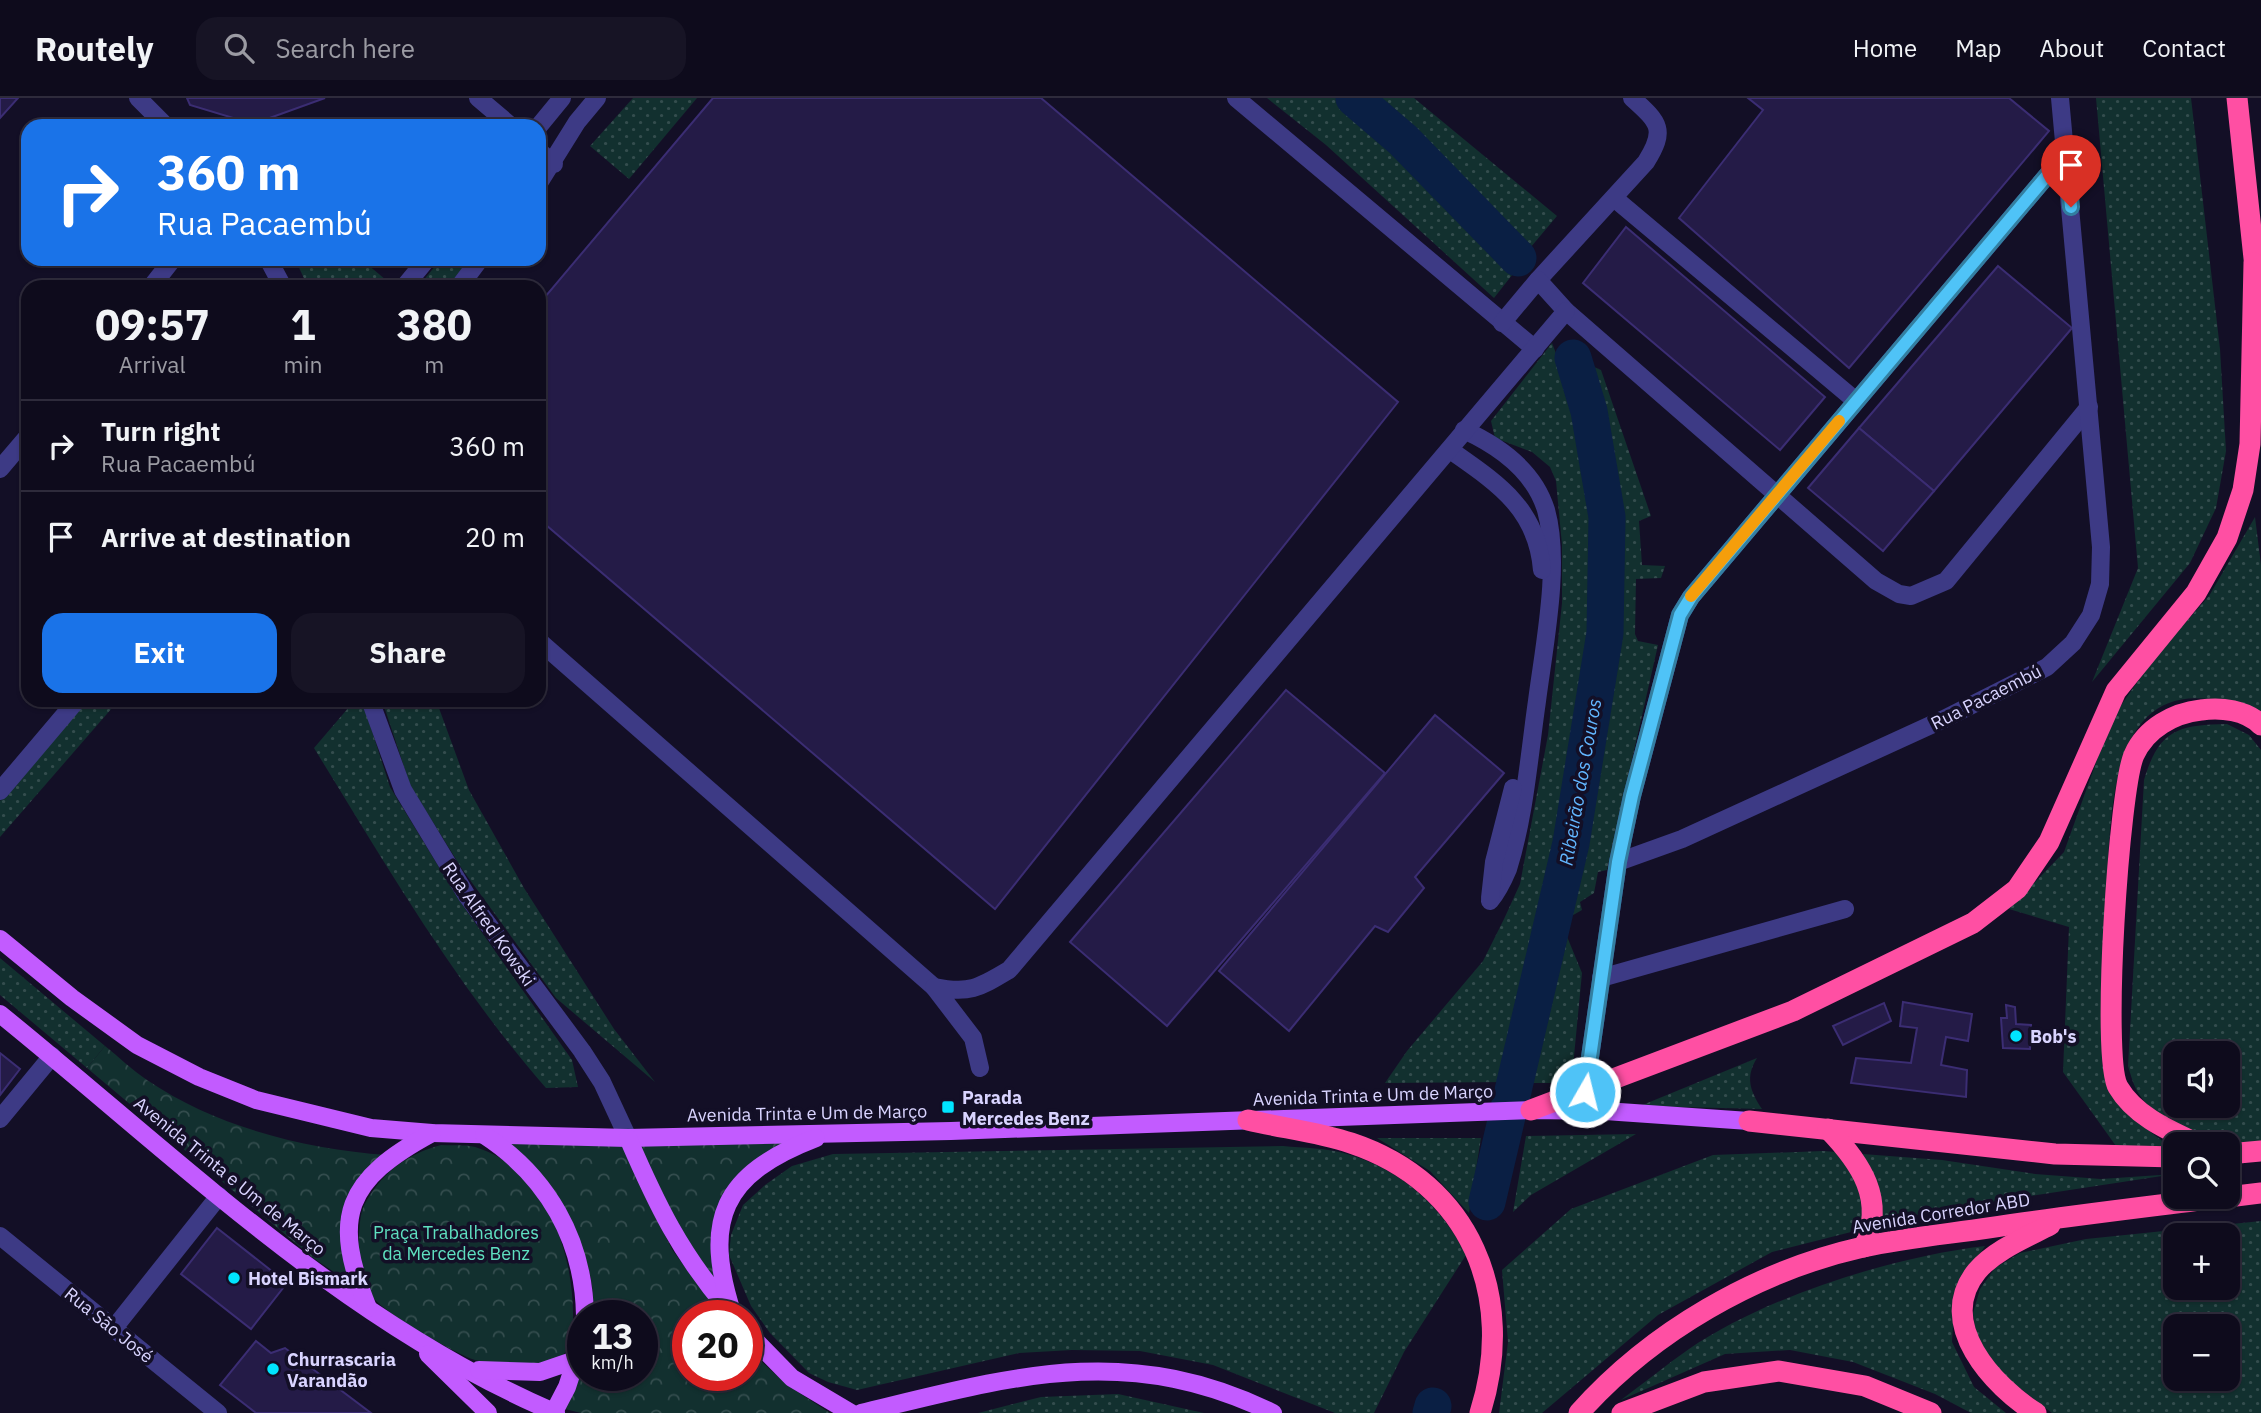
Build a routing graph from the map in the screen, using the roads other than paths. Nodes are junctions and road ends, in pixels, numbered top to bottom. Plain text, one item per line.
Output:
1 (138, 98) edge
2 (478, 98) edge
3 (562, 98) edge
4 (597, 98) edge
5 (1236, 98) edge
6 (1632, 98) edge
7 (2060, 98) edge
8 (2237, 98) edge
9 (159, 119) edge
10 (503, 119) edge
11 (545, 119) edge
12 (2066, 153) junction
13 (546, 157) edge
14 (554, 164) junction
15 (546, 174) edge
16 (1614, 198) junction
17 (2254, 262) junction
18 (167, 266) edge
19 (422, 266) edge
20 (156, 280) edge
21 (410, 280) edge
22 (1538, 280) junction
23 (1566, 311) junction
24 (2261, 317) edge
25 (1502, 323) junction
26 (1535, 349) junction
27 (1856, 401) junction
28 (2089, 407) junction
29 (1464, 430) junction
30 (21, 444) edge
31 (1450, 450) junction
32 (0, 469) edge
33 (1778, 493) junction
34 (546, 646) edge
35 (71, 707) edge
36 (373, 707) edge
37 (2261, 725) edge
38 (0, 791) edge
39 (1618, 862) junction
40 (1845, 909) dead end
41 (0, 939) edge
42 (1601, 978) junction
43 (934, 987) junction
44 (0, 1014) edge
45 (52, 1056) junction
46 (980, 1068) dead end
47 (1585, 1092) junction
48 (1525, 1111) junction
49 (0, 1119) edge
50 (1248, 1120) junction
51 (1749, 1121) joint
52 (1828, 1129) junction
53 (2176, 1132) edge
54 (432, 1133) junction
55 (483, 1134) junction
56 (826, 1134) junction
57 (628, 1138) junction
58 (2261, 1151) edge
59 (2240, 1153) edge
60 (2163, 1157) edge
61 (2261, 1193) edge
62 (2240, 1195) edge
63 (219, 1196) junction
64 (2163, 1204) edge
65 (2066, 1216) junction
66 (0, 1236) edge
67 (1864, 1247) junction
68 (583, 1300) edge
69 (721, 1300) edge
70 (730, 1300) edge
71 (369, 1309) junction
72 (114, 1328) junction
73 (413, 1339) junction
74 (763, 1348) edge
75 (567, 1363) edge
76 (468, 1369) junction
77 (567, 1384) edge
78 (219, 1413) edge
79 (488, 1413) edge
80 (554, 1413) edge
81 (851, 1413) edge
82 (862, 1413) edge
83 (1273, 1413) edge
84 (1480, 1413) edge
85 (1579, 1413) edge
86 (1622, 1413) edge
87 (1931, 1413) edge
88 (2036, 1413) edge

1 - 9 street
2 - 10 street
3 - 11 street
4 - 14 street
5 - 25 street
6 - 16 street
7 - 12 street, Rua Pacaembú
8 - 17 highway
12 - 27 street
12 - 28 street, Rua Pacaembú
13 - 14 street
14 - 15 street
16 - 22 street
16 - 27 street
17 - 24 highway
17 - 47 highway
18 - 20 street
19 - 21 street
22 - 23 street
22 - 25 street
23 - 26 street
23 - 33 street
25 - 26 street
26 - 29 street
27 - 33 street
28 - 33 street
28 - 39 street, Rua Pacaembú
29 - 31 street
29 - 31 street
30 - 32 street
31 - 43 street
33 - 39 street
34 - 43 street
35 - 38 street
36 - 57 street, Rua Alfred Kowski
37 - 53 highway
39 - 42 street
40 - 42 street
41 - 54 main road, Avenida Trinta e Um de Março
42 - 47 street
43 - 46 street
44 - 45 main road, Avenida Trinta e Um de Março
45 - 49 street
45 - 63 main road, Avenida Trinta e Um de Março
47 - 48 highway
48 - 50 main road, Avenida Trinta e Um de Março
48 - 51 main road, Avenida Trinta e Um de Março
50 - 56 main road, Avenida Trinta e Um de Março
50 - 84 highway
51 - 52 highway
52 - 60 highway
52 - 67 highway
54 - 55 main road, Avenida Trinta e Um de Março
54 - 71 main road
55 - 57 main road, Avenida Trinta e Um de Março
55 - 68 main road
56 - 57 main road, Avenida Trinta e Um de Março
56 - 70 main road
57 - 69 main road
58 - 59 highway
61 - 62 highway, Avenida Corredor ABD
63 - 71 main road, Avenida Trinta e Um de Março
63 - 72 street
64 - 65 highway, Avenida Corredor ABD
65 - 67 highway, Avenida Corredor ABD
65 - 88 highway
66 - 72 street, Rua São José
67 - 85 highway, Avenida Corredor ABD
71 - 73 main road, Avenida Trinta e Um de Março
72 - 78 street, Rua São José
73 - 76 main road, Avenida Trinta e Um de Março
73 - 79 main road
74 - 81 main road
75 - 76 main road
76 - 80 main road, Avenida Trinta e Um de Março
77 - 80 main road
82 - 83 main road
86 - 87 highway

